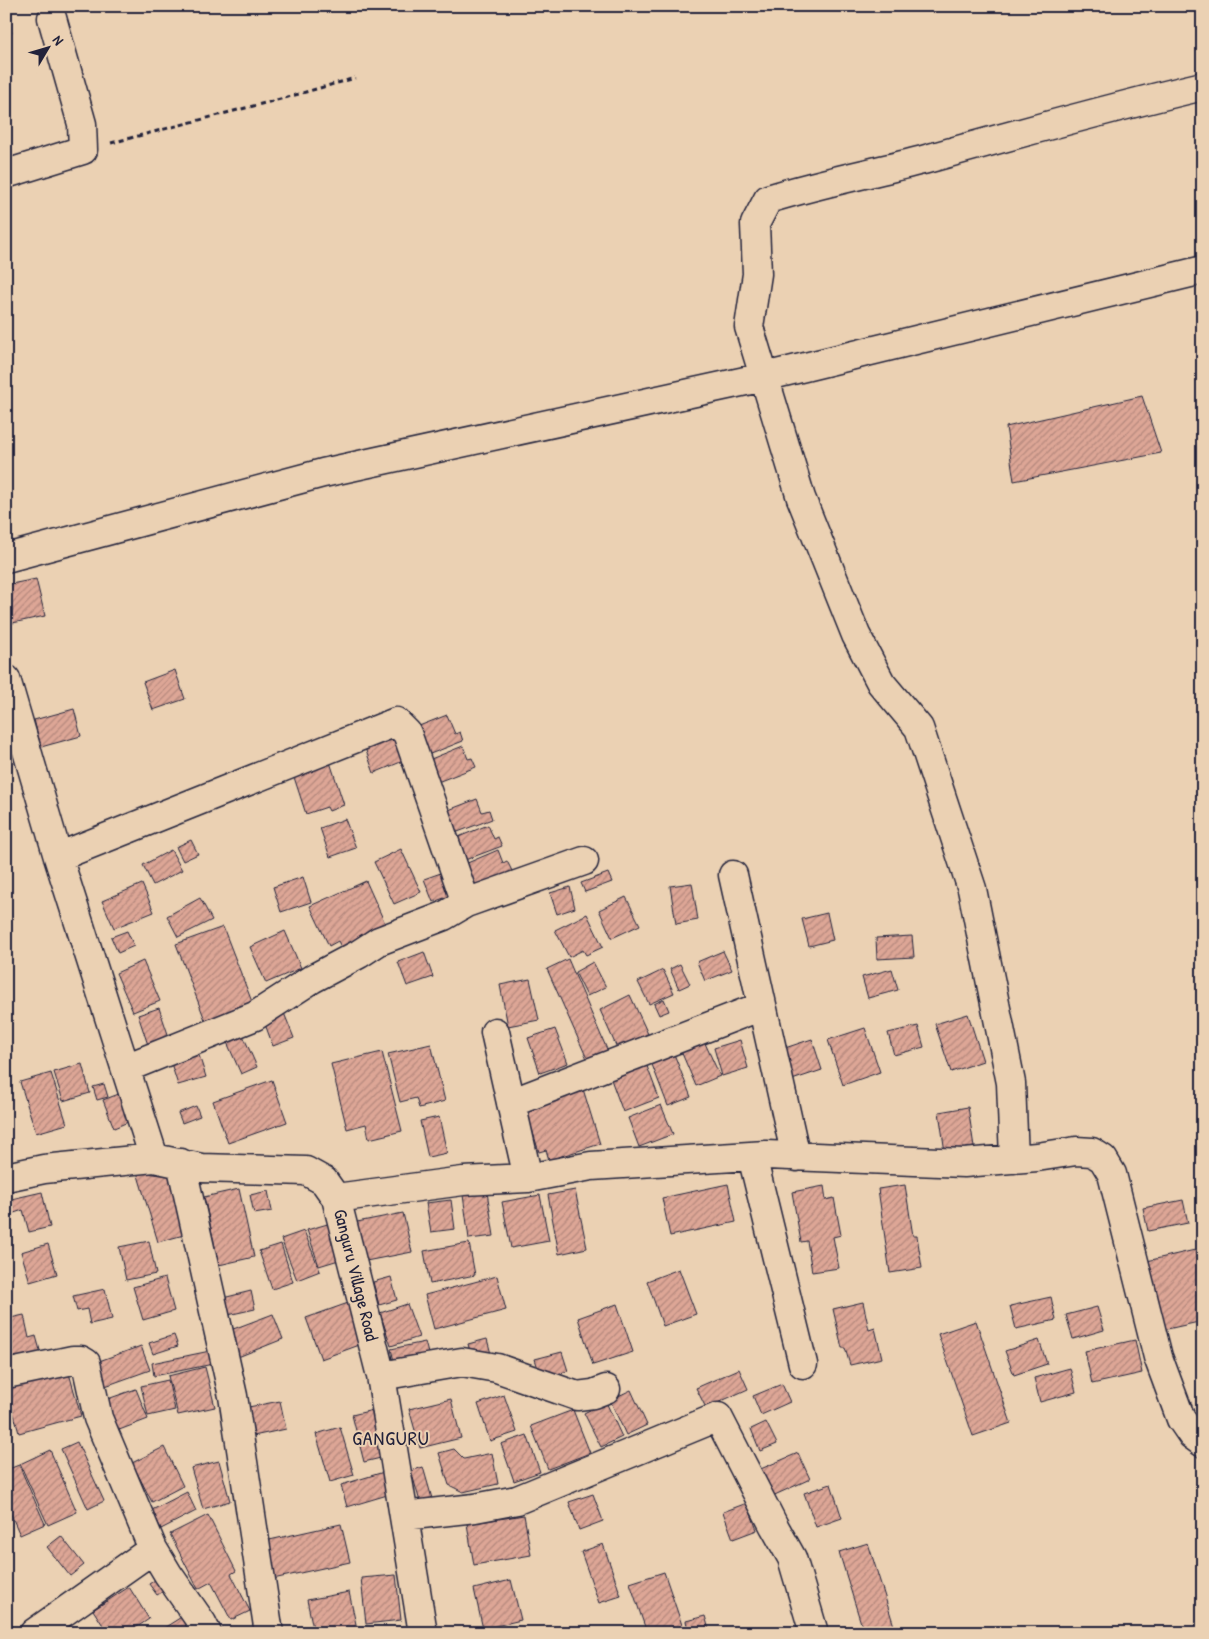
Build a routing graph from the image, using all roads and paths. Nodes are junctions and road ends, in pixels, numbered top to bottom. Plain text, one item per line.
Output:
1 (52, 18) dead end
2 (355, 78) dead end
3 (1203, 86) edge
4 (83, 150) junction
5 (6, 174) edge
6 (1203, 270) edge
7 (764, 377) junction
8 (6, 558) edge
9 (6, 680) edge
10 (58, 857) junction
11 (584, 861) dead end
12 (733, 875) dead end
13 (466, 903) junction
14 (762, 1006) junction
15 (495, 1032) dead end
16 (126, 1068) junction
17 (511, 1103) junction
18 (752, 1156) junction
19 (796, 1157) junction
20 (154, 1158) junction
21 (1014, 1159) junction
22 (181, 1163) junction
23 (6, 1178) edge
24 (528, 1178) junction
25 (336, 1198) junction
26 (803, 1364) dead end
27 (6, 1374) edge
28 (381, 1376) junction
29 (606, 1389) dead end
30 (1203, 1443) edge
31 (404, 1516) junction
32 (153, 1549) junction
33 (34, 1633) edge
34 (207, 1633) edge
35 (269, 1633) edge
36 (423, 1633) edge
37 (814, 1633) edge

1 - 4 street
2 - 4 path
3 - 7 street
4 - 5 street
6 - 7 street
7 - 8 street
7 - 21 street
9 - 10 street
10 - 13 street
10 - 16 street
11 - 13 street
12 - 14 street
13 - 16 street
14 - 17 street
14 - 19 street
15 - 17 street
16 - 20 street
17 - 24 street
18 - 19 street
18 - 24 street
18 - 26 street
19 - 21 street
20 - 22 street, Ganguru Village Road
20 - 23 street, Ganguru Village Road
21 - 30 street
22 - 25 street, Ganguru Village Road
22 - 35 street
24 - 25 street
25 - 28 street, Ganguru Village Road
27 - 32 street
28 - 29 street
28 - 31 street, Ganguru Village Road
31 - 36 street, Ganguru Village Road
31 - 37 street
32 - 33 street
32 - 34 street

